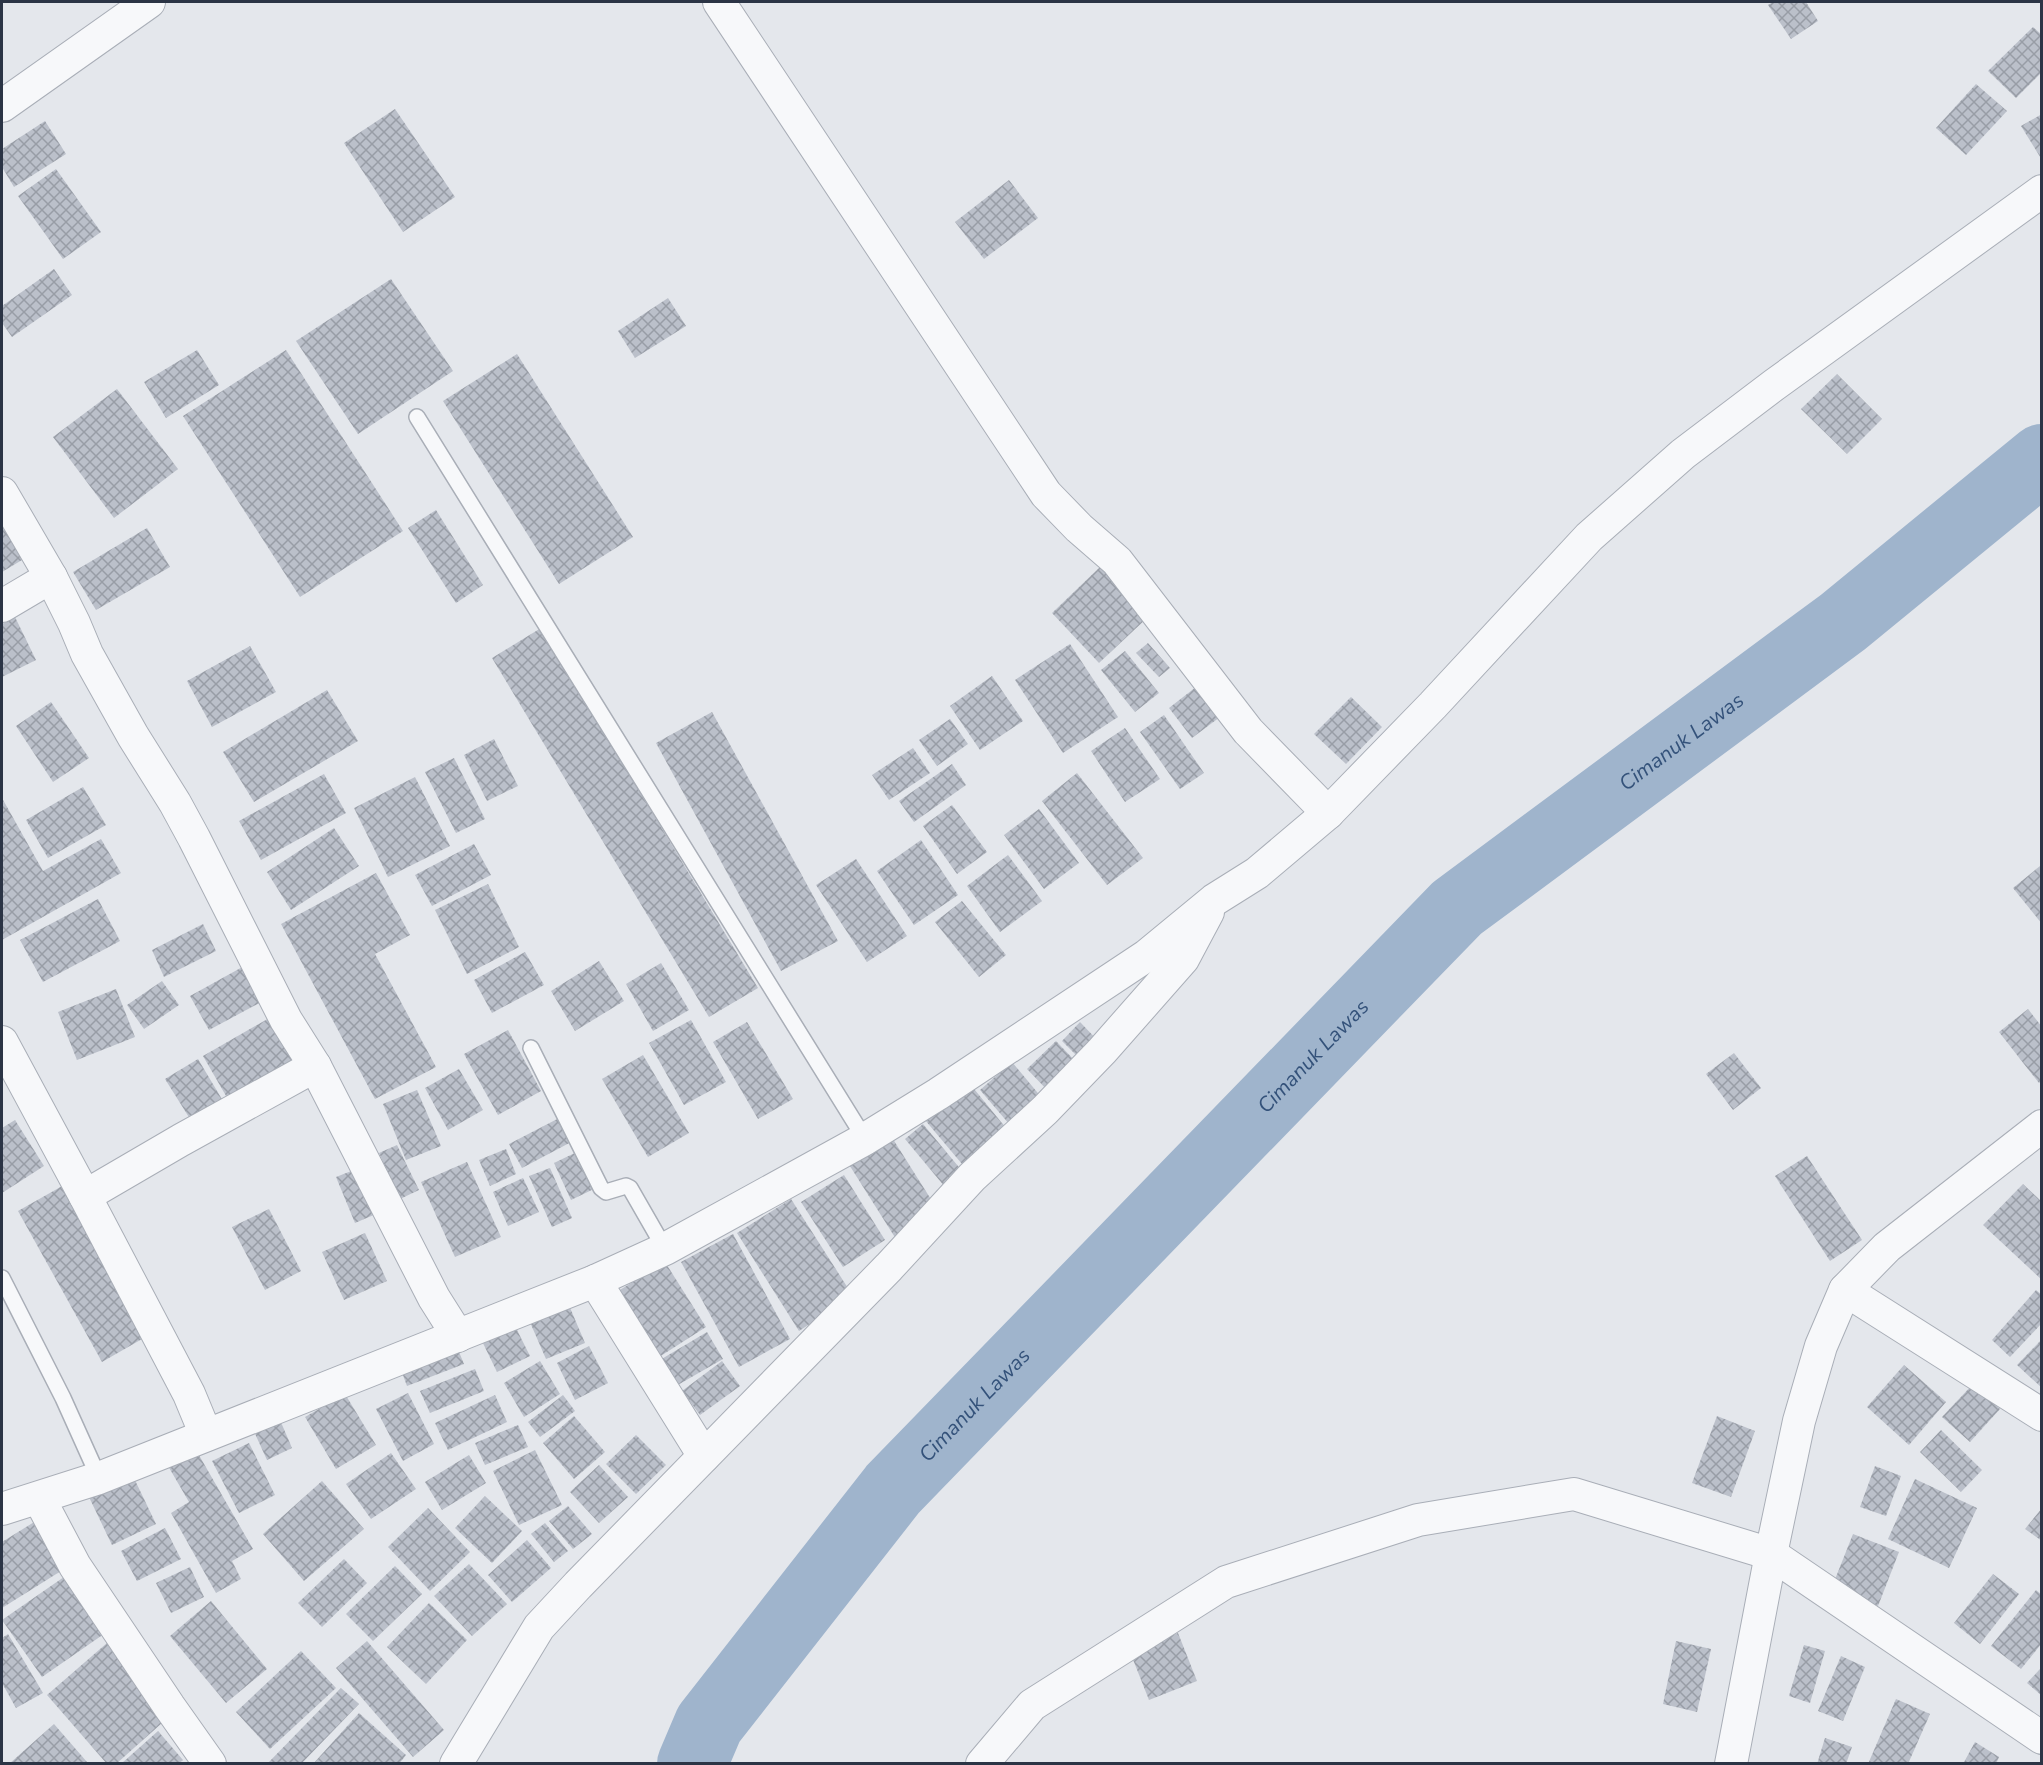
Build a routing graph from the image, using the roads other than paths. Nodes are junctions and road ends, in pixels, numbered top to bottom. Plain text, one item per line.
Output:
1 (149, 2) edge
2 (719, 2) edge
3 (2, 106) edge
4 (2042, 191) edge
5 (417, 417) dead end
6 (2, 493) edge
7 (51, 577) junction
8 (2, 606) edge
9 (1328, 813) junction
10 (1214, 900) junction
11 (2, 1042) edge
12 (531, 1048) dead end
13 (315, 1066) junction
14 (13, 1088) edge
15 (2042, 1126) edge
16 (865, 1139) junction
17 (86, 1196) junction
18 (665, 1249) junction
19 (2, 1278) edge
20 (595, 1281) junction
21 (1845, 1290) junction
22 (458, 1336) junction
23 (2042, 1415) edge
24 (206, 1435) junction
25 (705, 1456) junction
26 (99, 1478) junction
27 (39, 1498) junction
28 (2, 1509) edge
29 (1771, 1554) junction
30 (2042, 1738) edge
31 (210, 1764) edge
32 (456, 1764) edge
33 (982, 1764) edge
34 (1731, 1764) edge

1 - 3 street
2 - 9 street
4 - 9 street
5 - 16 lane
6 - 7 street
7 - 8 street
7 - 13 street
9 - 10 street
10 - 16 street
10 - 25 street
11 - 14 street
12 - 18 lane
13 - 17 street
13 - 22 street
14 - 17 street
15 - 21 street
16 - 18 street
17 - 24 street
18 - 20 street
19 - 26 lane
20 - 22 street
20 - 25 street
21 - 23 street
21 - 29 street
22 - 24 street
24 - 26 street
25 - 32 street
26 - 27 street
27 - 28 street
27 - 31 street
29 - 30 street
29 - 33 street
29 - 34 street

